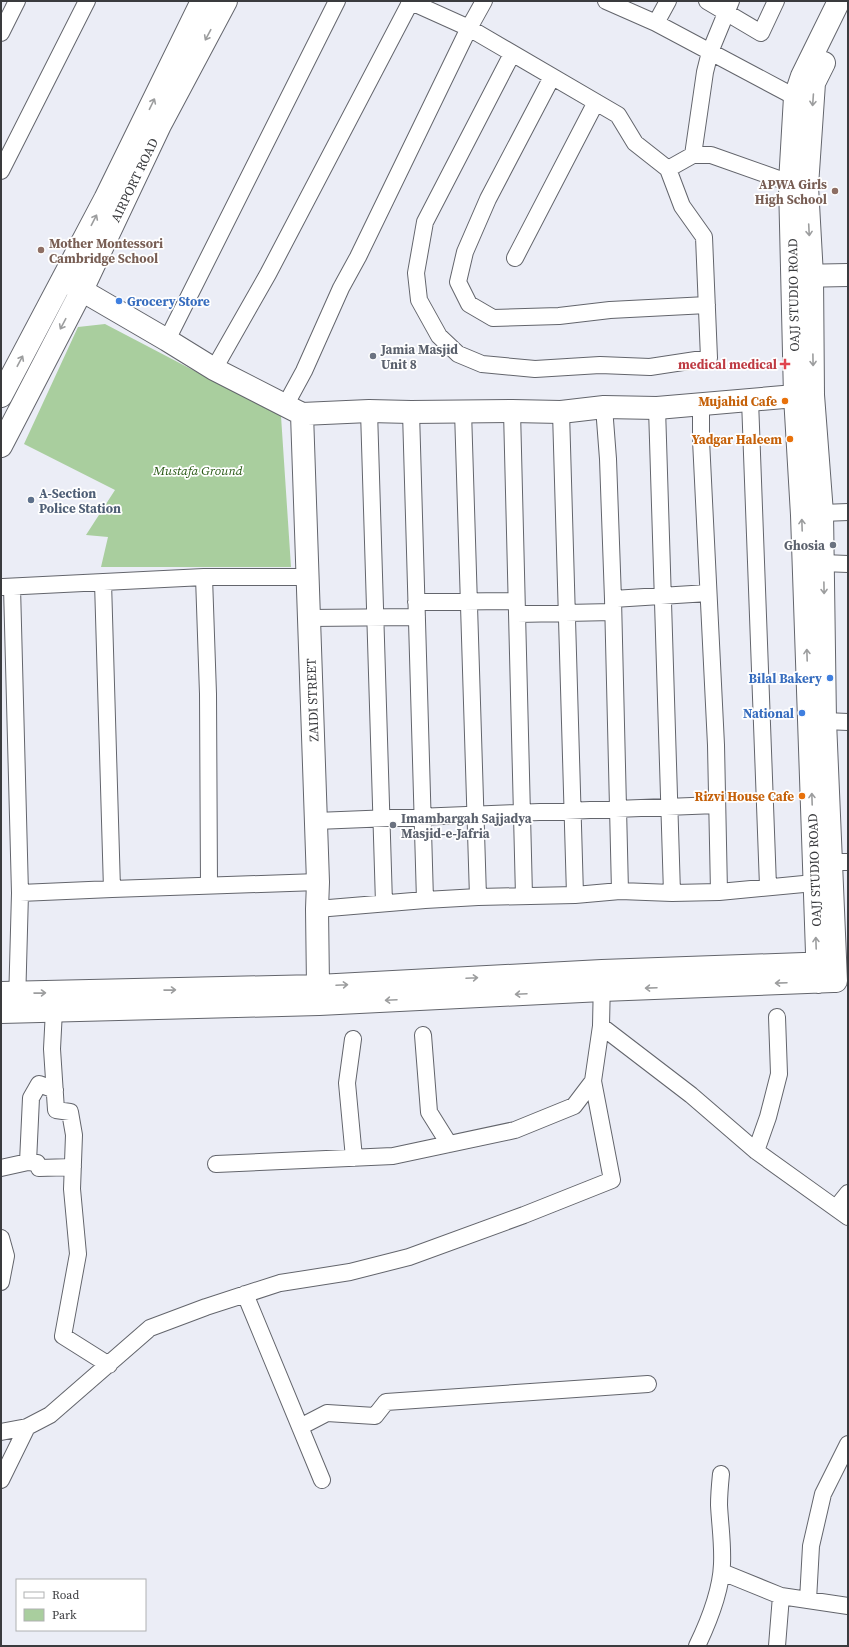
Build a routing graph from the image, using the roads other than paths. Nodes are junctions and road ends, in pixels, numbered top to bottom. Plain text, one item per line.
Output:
1 (17, 1) edge
2 (87, 1) edge
3 (202, 1) edge
4 (226, 1) edge
5 (337, 1) edge
6 (410, 1) edge
7 (484, 1) edge
8 (606, 1) edge
9 (668, 1) edge
10 (707, 1) edge
11 (776, 1) edge
12 (839, 1) edge
13 (728, 7) edge
14 (848, 13) edge
15 (656, 23) junction
16 (469, 28) junction
17 (1, 33) edge
18 (710, 52) junction
19 (512, 54) junction
20 (552, 77) junction
21 (795, 97) junction
22 (596, 102) junction
23 (693, 155) junction
24 (668, 169) junction
25 (1, 171) edge
26 (790, 183) junction
27 (515, 258) dead end
28 (848, 275) edge
29 (802, 276) junction
30 (72, 285) junction
31 (707, 304) junction
32 (167, 340) junction
33 (214, 369) junction
34 (804, 395) junction
35 (1, 396) edge
36 (750, 400) junction
37 (701, 403) junction
38 (604, 407) junction
39 (657, 408) junction
40 (293, 410) junction
41 (369, 411) junction
42 (463, 411) junction
43 (512, 411) junction
44 (411, 412) junction
45 (561, 412) junction
46 (1, 446) edge
47 (848, 512) edge
48 (822, 513) junction
49 (823, 563) junction
50 (848, 564) edge
51 (204, 577) junction
52 (308, 577) junction
53 (103, 582) junction
54 (7, 587) edge
55 (708, 593) junction
56 (663, 596) junction
57 (469, 601) junction
58 (613, 605) junction
59 (517, 607) junction
60 (416, 609) junction
61 (567, 613) junction
62 (375, 617) junction
63 (309, 618) junction
64 (826, 721) junction
65 (848, 722) edge
66 (717, 805) junction
67 (669, 807) junction
68 (619, 809) junction
69 (573, 811) junction
70 (522, 813) junction
71 (475, 815) junction
72 (423, 817) junction
73 (381, 818) junction
74 (316, 821) junction
75 (839, 862) edge
76 (318, 882) junction
77 (814, 883) junction
78 (209, 886) junction
79 (768, 886) junction
80 (112, 889) junction
81 (620, 892) junction
82 (719, 892) junction
83 (20, 893) junction
84 (672, 893) junction
85 (575, 895) junction
86 (524, 896) junction
87 (478, 898) junction
88 (425, 900) junction
89 (384, 903) junction
90 (317, 909) junction
91 (834, 972) edge
92 (602, 980) junction
93 (318, 986) junction
94 (9, 1002) edge
95 (54, 1010) junction
96 (777, 1017) dead end
97 (601, 1026) junction
98 (423, 1036) dead end
99 (353, 1039) dead end
100 (593, 1081) junction
101 (55, 1090) junction
102 (448, 1144) junction
103 (756, 1151) junction
104 (354, 1158) junction
105 (28, 1162) junction
106 (216, 1164) dead end
107 (72, 1167) junction
108 (1, 1168) edge
109 (848, 1193) edge
110 (842, 1212) edge
111 (1, 1238) edge
112 (1, 1282) edge
113 (246, 1294) junction
114 (109, 1365) junction
115 (648, 1384) dead end
116 (27, 1426) junction
117 (300, 1427) junction
118 (1, 1432) edge
119 (848, 1444) edge
120 (721, 1474) dead end
121 (1, 1480) edge
122 (322, 1480) dead end
123 (722, 1572) junction
124 (781, 1596) junction
125 (808, 1600) junction
126 (848, 1606) edge
127 (697, 1646) edge
128 (777, 1646) edge

1 - 17 street
2 - 25 street
30 -> 3 street, AIRPORT ROAD
4 -> 30 street, AIRPORT ROAD
5 - 32 street
6 - 16 street
6 - 33 street
7 - 16 street
8 - 15 street
9 - 15 street
10 - 13 street
11 - 13 street
12 - 21 street, OAJJ STUDIO ROAD
13 - 18 street
14 -> 29 street, OAJJ STUDIO ROAD
15 - 18 street
16 - 19 street
16 - 40 street
18 - 21 street
18 - 23 street
19 - 20 street
19 - 31 street
20 - 22 street
20 - 31 street
21 - 26 street, OAJJ STUDIO ROAD
22 - 24 street
22 - 27 street
23 - 24 street
23 - 26 street
24 - 31 street
26 - 29 street, OAJJ STUDIO ROAD
28 - 29 street
29 - 34 street, OAJJ STUDIO ROAD
30 - 32 street
35 -> 30 street, AIRPORT ROAD
30 -> 46 street, AIRPORT ROAD
32 - 33 street
33 - 40 street
34 - 36 street
34 - 48 street, OAJJ STUDIO ROAD
77 -> 34 street, OAJJ STUDIO ROAD
36 - 37 street
36 - 79 street
37 - 39 street
37 - 55 street
38 - 39 street
38 - 45 street
38 - 58 street
39 - 56 street
40 - 41 street
40 - 52 street, ZAIDI STREET
41 - 44 street
41 - 62 street
42 - 43 street
42 - 44 street
42 - 57 street
43 - 45 street
43 - 59 street
44 - 60 street
45 - 61 street
47 - 48 street
48 - 49 street, OAJJ STUDIO ROAD
49 - 50 street
49 -> 64 street, OAJJ STUDIO ROAD
51 - 52 street
51 - 53 street
51 - 78 street
52 - 63 street, ZAIDI STREET
53 - 54 street
53 - 80 street
54 - 83 street
55 - 56 street
55 - 66 street
56 - 58 street
56 - 67 street
57 - 59 street
57 - 60 street
57 - 71 street
58 - 61 street
58 - 68 street
59 - 61 street
59 - 70 street
60 - 62 street
60 - 72 street
61 - 69 street
62 - 63 street
62 - 73 street
63 - 74 street, ZAIDI STREET
64 - 65 street
64 - 75 street, OAJJ STUDIO ROAD
66 - 67 street
66 - 82 street
67 - 68 street
67 - 84 street
68 - 69 street
68 - 81 street
69 - 70 street
69 - 85 street
70 - 71 street
70 - 86 street
71 - 72 street
71 - 87 street
72 - 73 street
72 - 88 street
73 - 74 street
73 - 89 street
74 - 76 street, ZAIDI STREET
75 - 91 street, OAJJ STUDIO ROAD
76 - 78 street
76 - 90 street, ZAIDI STREET
77 - 79 street
91 -> 77 street, OAJJ STUDIO ROAD
78 - 80 street
79 - 82 street
80 - 83 street
81 - 84 street
81 - 85 street
82 - 84 street
83 - 94 street
85 - 86 street
86 - 87 street
87 - 88 street
88 - 89 street
89 - 90 street
90 - 93 street, ZAIDI STREET
91 - 92 street
93 -> 92 street
92 -> 95 street
92 - 97 street
94 -> 93 street
94 - 95 street
95 - 101 street
96 - 103 street
97 - 100 street
97 - 103 street
98 - 102 street
99 - 104 street
100 - 102 street
100 - 113 street
101 - 105 street
101 - 107 street
102 - 104 street
103 - 110 street
104 - 106 street
105 - 107 street
105 - 108 street
107 - 114 street
109 - 110 street
111 - 112 street
113 - 114 street
113 - 117 street
114 - 116 street
115 - 117 street
116 - 118 street
116 - 121 street
117 - 122 street
119 - 125 street
120 - 123 street
123 - 124 street
123 - 127 street
124 - 125 street
124 - 128 street
125 - 126 street

